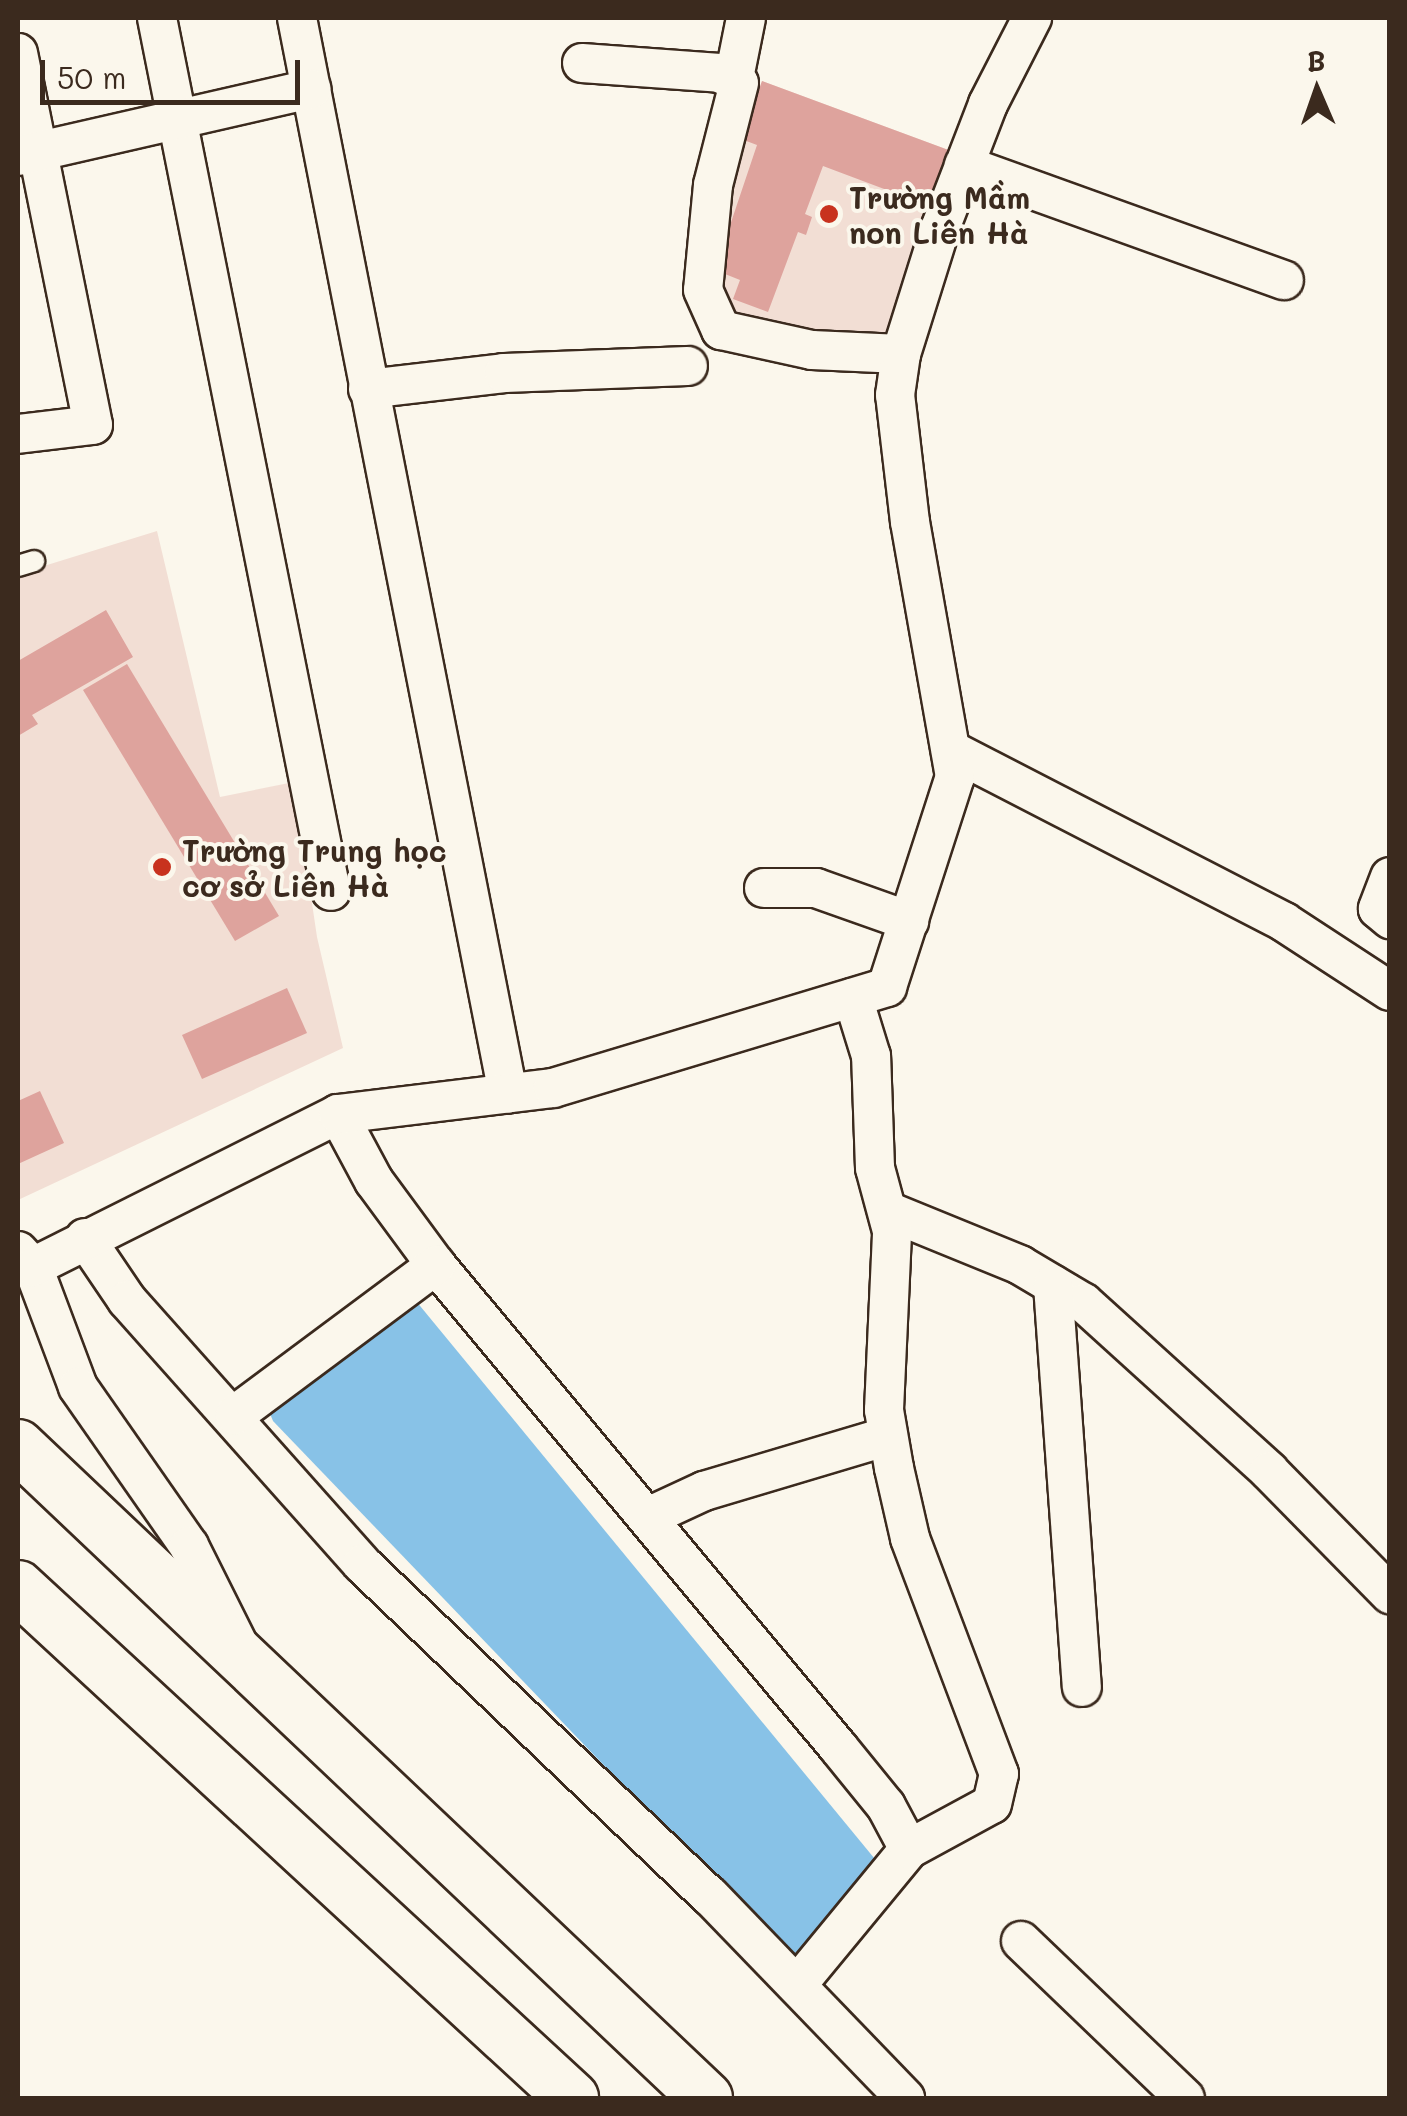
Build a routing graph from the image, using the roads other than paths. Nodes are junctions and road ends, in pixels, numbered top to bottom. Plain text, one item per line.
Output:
1 (157, 18) edge
2 (296, 18) edge
3 (746, 18) edge
4 (1032, 18) edge
5 (18, 53) edge
6 (582, 63) dead end
7 (734, 78) junction
8 (311, 90) junction
9 (178, 123) junction
10 (27, 154) edge
11 (964, 165) junction
12 (1284, 280) dead end
13 (901, 354) junction
14 (688, 366) dead end
15 (368, 388) junction
16 (18, 434) edge
17 (951, 750) junction
18 (1390, 877) edge
19 (764, 888) dead end
20 (331, 891) dead end
21 (1390, 919) edge
22 (909, 921) junction
23 (1390, 991) edge
24 (853, 998) junction
25 (508, 1093) junction
26 (338, 1114) junction
27 (888, 1212) junction
28 (85, 1238) junction
29 (23, 1260) edge
30 (436, 1265) junction
31 (1054, 1285) junction
32 (235, 1415) junction
33 (888, 1436) junction
34 (18, 1446) edge
35 (650, 1516) junction
36 (18, 1587) edge
37 (1390, 1594) edge
38 (249, 1666) junction
39 (1082, 1687) dead end
40 (909, 1849) junction
41 (1022, 1941) dead end
42 (796, 1985) junction
43 (572, 2098) edge
44 (706, 2098) edge
45 (905, 2098) edge
46 (1186, 2098) edge

1 - 9 street
2 - 8 street
3 - 7 street
4 - 11 street
5 - 10 street
6 - 7 street
7 - 13 street
8 - 9 street
8 - 15 street
9 - 10 street
9 - 20 street
10 - 16 street
11 - 12 street
11 - 13 street
13 - 17 street
14 - 15 street
15 - 25 street
17 - 22 street
17 - 23 street
18 - 21 street
19 - 22 street
22 - 24 street
24 - 25 street
24 - 27 street
25 - 26 street
26 - 28 street
26 - 30 street
27 - 31 street
27 - 33 street
28 - 29 street
28 - 32 street
29 - 38 street
30 - 32 street
30 - 35 street
31 - 37 street
31 - 39 street
32 - 42 street
33 - 35 street
33 - 40 street
34 - 38 main road
35 - 40 street
36 - 43 main road
38 - 44 main road
40 - 42 street
41 - 46 street
42 - 45 street

